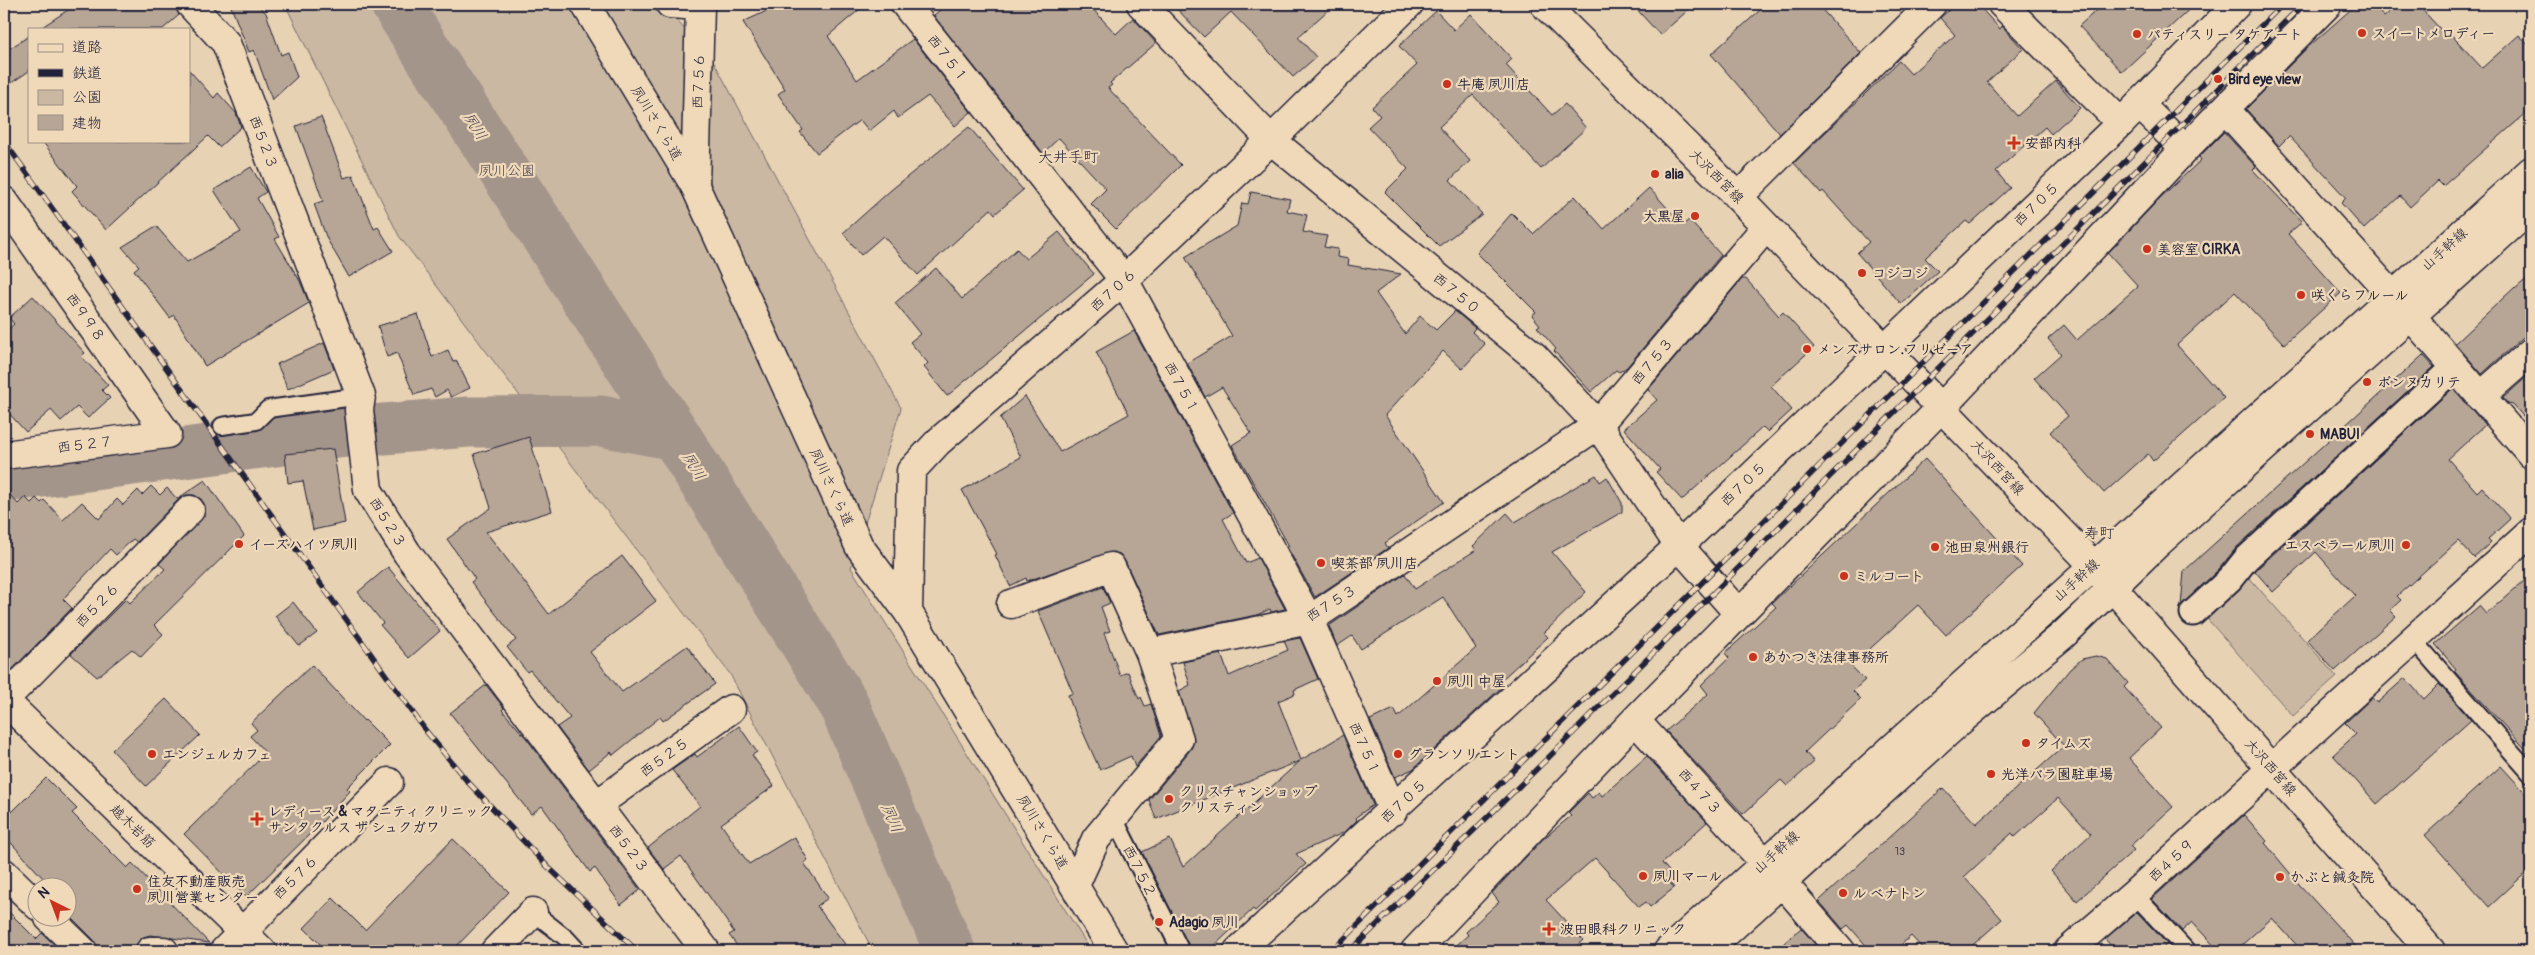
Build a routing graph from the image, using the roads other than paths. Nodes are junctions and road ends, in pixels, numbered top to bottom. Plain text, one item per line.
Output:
1 (190, 4) edge
2 (585, 4) edge
3 (670, 4) edge
4 (905, 4) edge
5 (1141, 4) edge
6 (1410, 4) edge
7 (1544, 4) edge
8 (1932, 4) edge
9 (2002, 4) edge
10 (2237, 4) edge
11 (2328, 4) edge
12 (705, 5) edge
13 (2225, 109) junction
14 (2130, 114) junction
15 (1271, 140) junction
16 (2185, 149) junction
17 (2531, 171) edge
18 (695, 186) junction
19 (1738, 197) junction
20 (4, 202) edge
21 (2531, 208) edge
22 (1766, 227) junction
23 (1124, 280) junction
24 (2392, 295) junction
25 (2411, 316) junction
26 (1885, 348) junction
27 (2531, 352) edge
28 (2455, 367) junction
29 (2480, 397) junction
30 (360, 403) junction
31 (1942, 407) junction
32 (1598, 425) junction
33 (222, 426) dead end
34 (167, 434) joint
35 (2531, 454) edge
36 (4, 455) edge
37 (190, 510) dead end
38 (2531, 532) edge
39 (1679, 546) junction
40 (2093, 565) junction
41 (2112, 588) junction
42 (1011, 604) dead end
43 (908, 612) junction
44 (2193, 613) dead end
45 (1739, 614) junction
46 (1309, 620) junction
47 (2413, 639) junction
48 (1150, 653) junction
49 (4, 700) edge
50 (731, 709) dead end
51 (1635, 720) junction
52 (2272, 768) junction
53 (2531, 774) edge
54 (389, 782) dead end
55 (596, 805) junction
56 (1393, 811) junction
57 (1114, 818) junction
58 (4, 873) edge
59 (1773, 873) junction
60 (1075, 884) junction
61 (2134, 894) junction
62 (28, 896) edge
63 (533, 912) joint
64 (59, 928) edge
65 (241, 931) junction
66 (698, 946) edge
67 (83, 951) edge
68 (150, 951) edge
69 (164, 951) edge
70 (224, 951) edge
71 (262, 951) edge
72 (495, 951) edge
73 (578, 951) edge
74 (1114, 951) edge
75 (1181, 951) edge
76 (1238, 951) edge
77 (1415, 951) edge
78 (1668, 951) edge
79 (1706, 951) edge
80 (1841, 951) edge
81 (2068, 951) edge
82 (2188, 951) edge
83 (2431, 951) edge

1 - 30 street, 西５２３
2 - 18 street, 夙川さくら道
3 - 12 street, 西７５６
4 - 23 street, 西７５１
5 - 15 street, 西７５０
6 - 15 street, 西７０６
7 - 19 street, 大沢西宮線
8 - 19 street
9 - 14 street
10 - 14 street, 西７０５
11 - 13 street
12 - 18 street, 西７５６
13 - 16 street
13 - 24 street
14 - 16 street
14 - 26 street, 西７０５
15 - 23 street, 西７０６
15 - 32 street, 西７５０
16 - 31 street
17 - 24 street, 山手幹線
18 - 43 street, 夙川さくら道
19 - 22 street, 大沢西宮線
20 - 34 street, 西９９８
21 - 25 street, 山手幹線
22 - 26 street, 大沢西宮線
22 - 32 street, 西７５３
23 - 43 street, 西７０６
23 - 46 street, 西７５１
24 - 40 street, 山手幹線
25 - 28 street
25 - 41 street, 山手幹線
26 - 31 street, 大沢西宮線
26 - 39 street, 西７０５
27 - 29 street
28 - 29 street
28 - 44 street
29 - 35 street
30 - 33 lane
30 - 55 street, 西５２３
31 - 40 street, 大沢西宮線
31 - 45 street
32 - 39 street, 西７５０
32 - 46 street, 西７５３
34 - 36 street, 西５２７
37 - 49 street, 西５２６
38 - 47 street, 西４５９
39 - 45 street, 西７５０
39 - 56 street, 西７０５
40 - 41 street, 大沢西宮線
40 - 59 street, 山手幹線
41 - 52 street, 大沢西宮線
41 - 59 street, 山手幹線
42 - 48 street
43 - 60 street, 夙川さくら道
45 - 51 street
46 - 48 street, 西７５３
46 - 56 street, 西７５１
47 - 52 street, 西４５９
47 - 53 lane
48 - 57 street
49 - 65 street, 越木岩筋
50 - 55 street, 西５２５
51 - 59 street, 西４７３
51 - 77 street
52 - 61 street, 西４５９
52 - 83 street, 大沢西宮線
54 - 65 street, 西５７６
55 - 66 street, 西５２３
56 - 76 street, 西７０５
57 - 60 street
57 - 75 lane, 西７５２
58 - 62 street
59 - 78 street, 山手幹線
59 - 79 street, 山手幹線
59 - 80 street, 西４７３
60 - 74 street, 夙川さくら道
61 - 81 street, 西４５９
61 - 82 lane
63 - 72 street
63 - 73 lane
64 - 67 street
65 - 70 street, 西５７６
65 - 71 street, 越木岩筋
68 - 69 street

